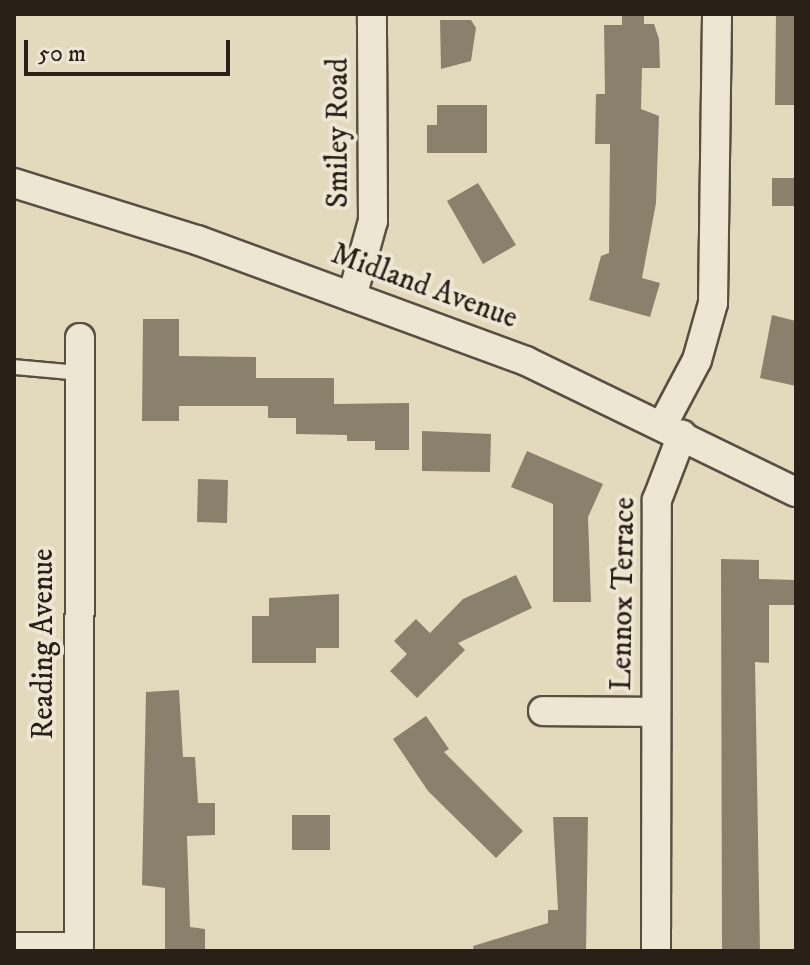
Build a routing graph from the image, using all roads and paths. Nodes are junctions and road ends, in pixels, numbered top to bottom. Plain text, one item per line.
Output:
1 (372, 14) edge
2 (717, 14) edge
3 (14, 183) edge
4 (352, 297) junction
5 (80, 338) dead end
6 (14, 367) edge
7 (80, 373) junction
8 (673, 430) junction
9 (796, 492) edge
10 (543, 711) dead end
11 (656, 712) junction
12 (14, 947) edge
13 (79, 949) edge
14 (656, 951) edge

1 - 4 street, Smiley Road
2 - 8 street, Lennox Terrace
3 - 4 street, Midland Avenue
4 - 8 street, Midland Avenue
5 - 7 street, Reading Avenue
6 - 7 lane
7 - 13 street, Reading Avenue
8 - 9 street, Midland Avenue
8 - 11 street, Lennox Terrace
10 - 11 street, Lennox Terrace
11 - 14 street, Lennox Terrace
12 - 13 street

